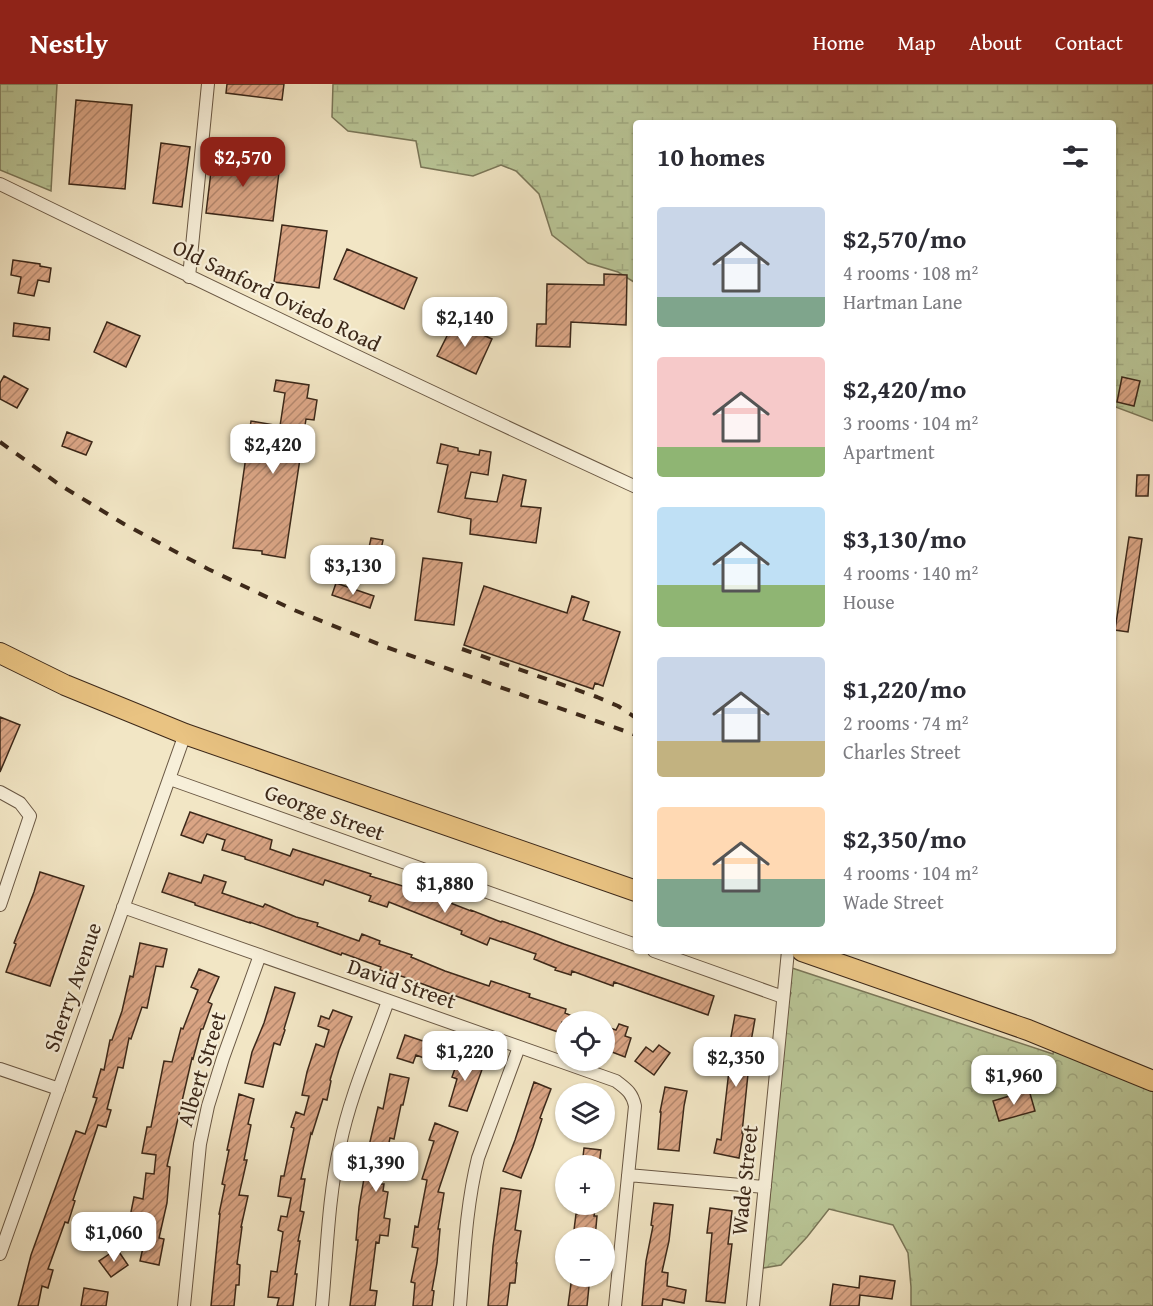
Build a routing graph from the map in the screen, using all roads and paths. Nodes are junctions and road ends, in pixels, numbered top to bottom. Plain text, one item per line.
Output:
1 (208, 84) edge
2 (0, 184) edge
3 (189, 277) junction
4 (633, 486) edge
5 (0, 653) edge
6 (185, 734) junction
7 (170, 779) junction
8 (0, 792) edge
9 (633, 890) edge
10 (0, 905) edge
11 (123, 907) junction
12 (633, 944) edge
13 (662, 954) edge
14 (788, 954) edge
15 (811, 954) edge
16 (260, 955) junction
17 (783, 997) junction
18 (388, 1001) junction
19 (519, 1047) junction
20 (0, 1069) edge
21 (1153, 1081) edge
22 (59, 1089) junction
23 (628, 1175) junction
24 (765, 1187) junction
25 (0, 1254) edge
26 (184, 1306) edge
27 (322, 1306) edge
28 (459, 1306) edge
29 (615, 1306) edge
30 (753, 1306) edge

1 - 3 street
2 - 3 street, Old Sanford Oviedo Road
3 - 4 street, Old Sanford Oviedo Road
5 - 6 main road
6 - 7 street, Sherry Avenue
6 - 9 main road
7 - 11 street, Sherry Avenue
7 - 12 street, George Street
8 - 10 street
11 - 16 street, David Street
11 - 22 street, Sherry Avenue
13 - 17 street
14 - 17 street, Wade Street
15 - 21 main road
16 - 18 street, David Street
16 - 26 street, Albert Street
17 - 24 street, Wade Street
18 - 19 street, David Street
18 - 27 street
19 - 23 street, David Street
19 - 28 street
20 - 22 street
22 - 25 street, Sherry Avenue
23 - 24 street
23 - 29 street, David Street
24 - 30 street, Wade Street

